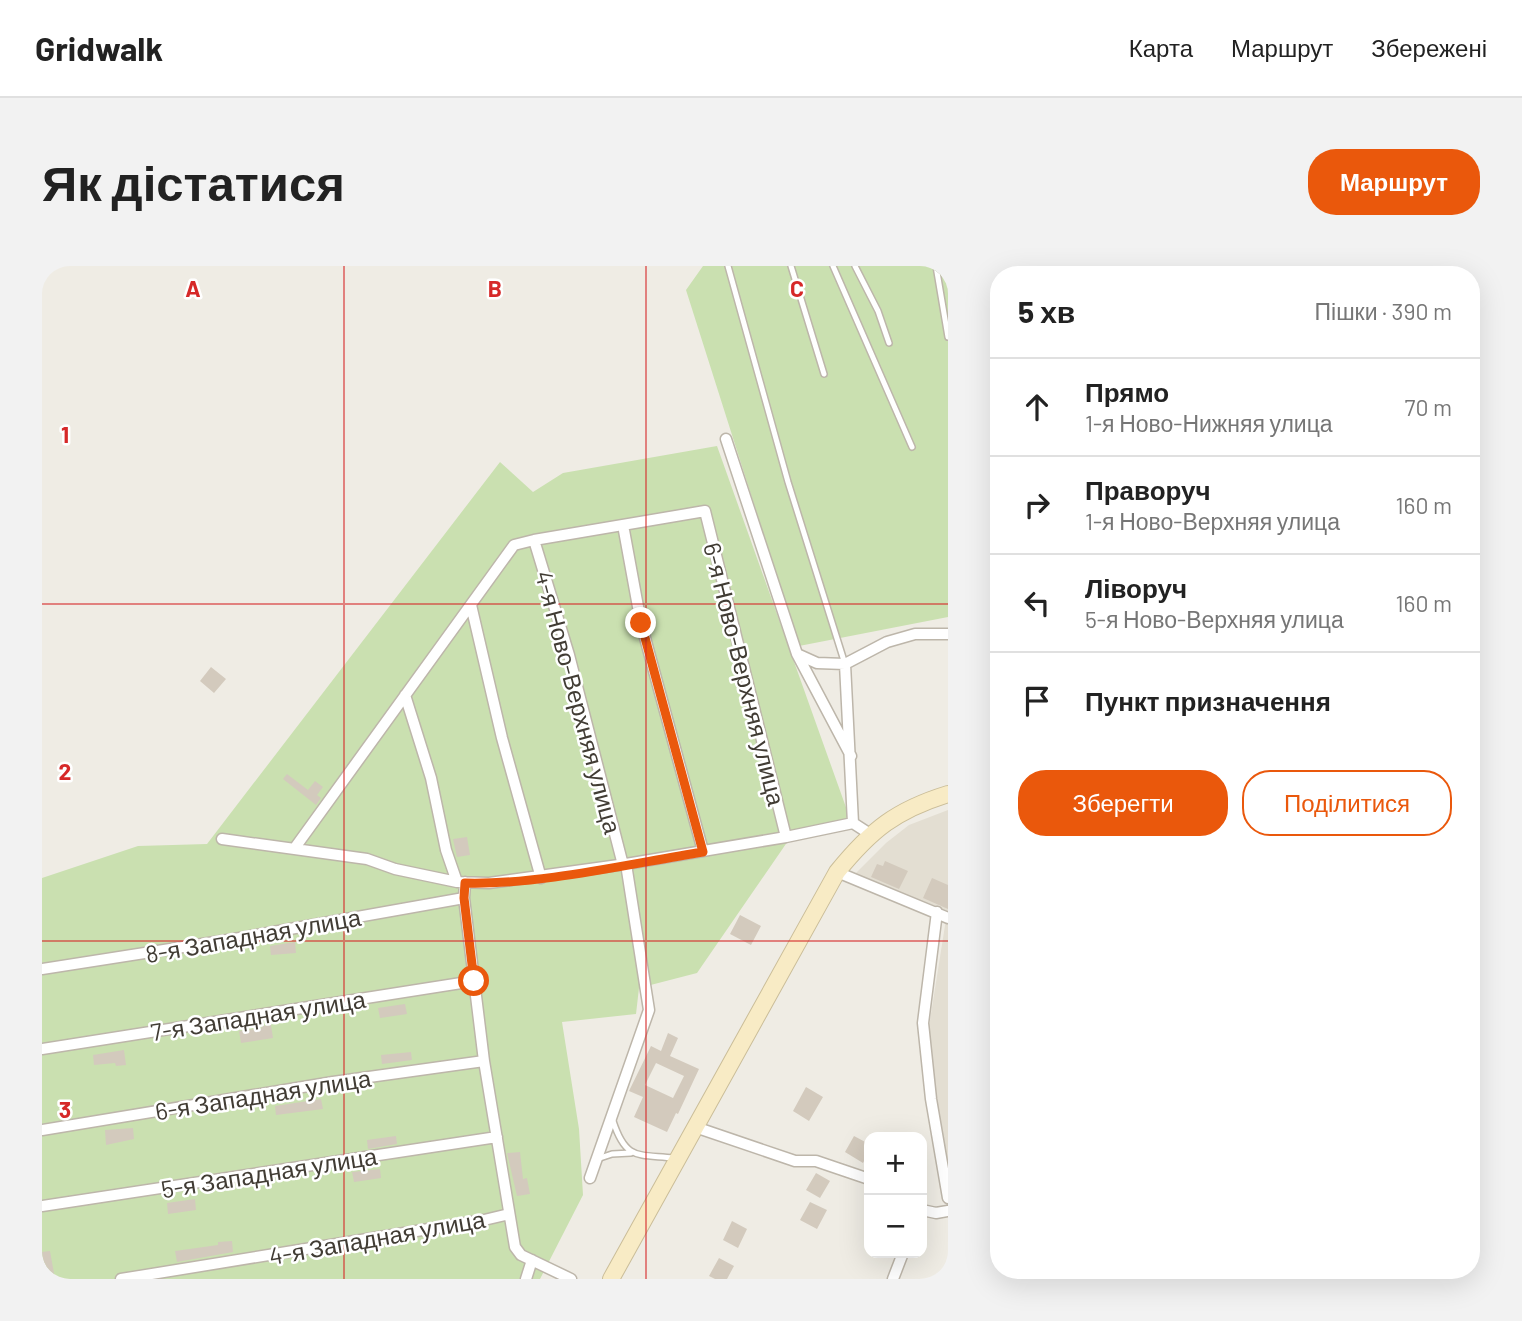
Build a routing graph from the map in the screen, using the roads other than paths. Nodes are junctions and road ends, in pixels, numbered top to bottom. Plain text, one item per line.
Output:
1 (728, 266) edge
2 (790, 266) edge
3 (833, 266) edge
4 (855, 266) edge
5 (936, 266) edge
6 (948, 337) edge
7 (890, 343) dead end
8 (824, 374) dead end
9 (726, 439) dead end
10 (912, 447) dead end
11 (623, 525) junction
12 (534, 540) junction
13 (471, 606) junction
14 (948, 634) edge
15 (797, 654) junction
16 (845, 664) junction
17 (405, 695) junction
18 (851, 756) junction
19 (948, 794) edge
20 (853, 823) junction
21 (870, 834) junction
22 (786, 837) junction
23 (222, 839) dead end
24 (294, 849) junction
25 (703, 852) junction
26 (625, 864) junction
27 (837, 872) junction
28 (541, 878) junction
29 (461, 882) junction
30 (464, 898) junction
31 (937, 912) junction
32 (948, 918) edge
33 (42, 969) edge
34 (474, 981) junction
35 (42, 1049) edge
36 (484, 1060) junction
37 (612, 1118) junction
38 (695, 1127) junction
39 (42, 1130) edge
40 (497, 1136) junction
41 (631, 1153) junction
42 (597, 1158) junction
43 (678, 1158) junction
44 (864, 1177) edge
45 (590, 1178) dead end
46 (948, 1198) edge
47 (42, 1206) edge
48 (927, 1211) edge
49 (948, 1211) edge
50 (509, 1214) junction
51 (902, 1258) edge
52 (533, 1260) junction
53 (121, 1279) edge
54 (526, 1279) edge
55 (571, 1279) edge
56 (611, 1279) edge
57 (892, 1279) edge

1 - 16 lane
2 - 8 lane
3 - 10 lane
4 - 7 lane
5 - 6 lane
9 - 15 street
11 - 12 street
11 - 22 street, 6-я Ново-Верхняя улица
11 - 25 street
12 - 13 street
12 - 26 street, 4-я Ново-Верхняя улица
13 - 17 street
13 - 28 street
14 - 16 street
15 - 16 street
15 - 18 street
16 - 18 street
17 - 24 street
17 - 29 street
18 - 20 street
19 - 21 main road
20 - 21 street
20 - 22 street
21 - 27 main road
22 - 25 street
23 - 24 street
24 - 29 street
25 - 26 street
26 - 28 street
26 - 37 street, 4-я Ново-Верхняя улица
27 - 31 street
27 - 38 main road
28 - 29 street
29 - 30 street
30 - 33 street, 8-я Западная улица
30 - 34 street
31 - 32 street
31 - 46 street
34 - 35 street, 7-я Западная улица
34 - 36 street
36 - 39 street, 6-я Западная улица
36 - 40 street
37 - 41 lane
37 - 42 street
38 - 43 main road
38 - 44 street
40 - 47 street, 5-я Западная улица
40 - 50 street
41 - 42 lane
41 - 43 lane
42 - 45 street
43 - 56 main road
48 - 49 street
50 - 52 street
50 - 53 street, 4-я Западная улица
51 - 57 street
52 - 54 street
52 - 55 street

